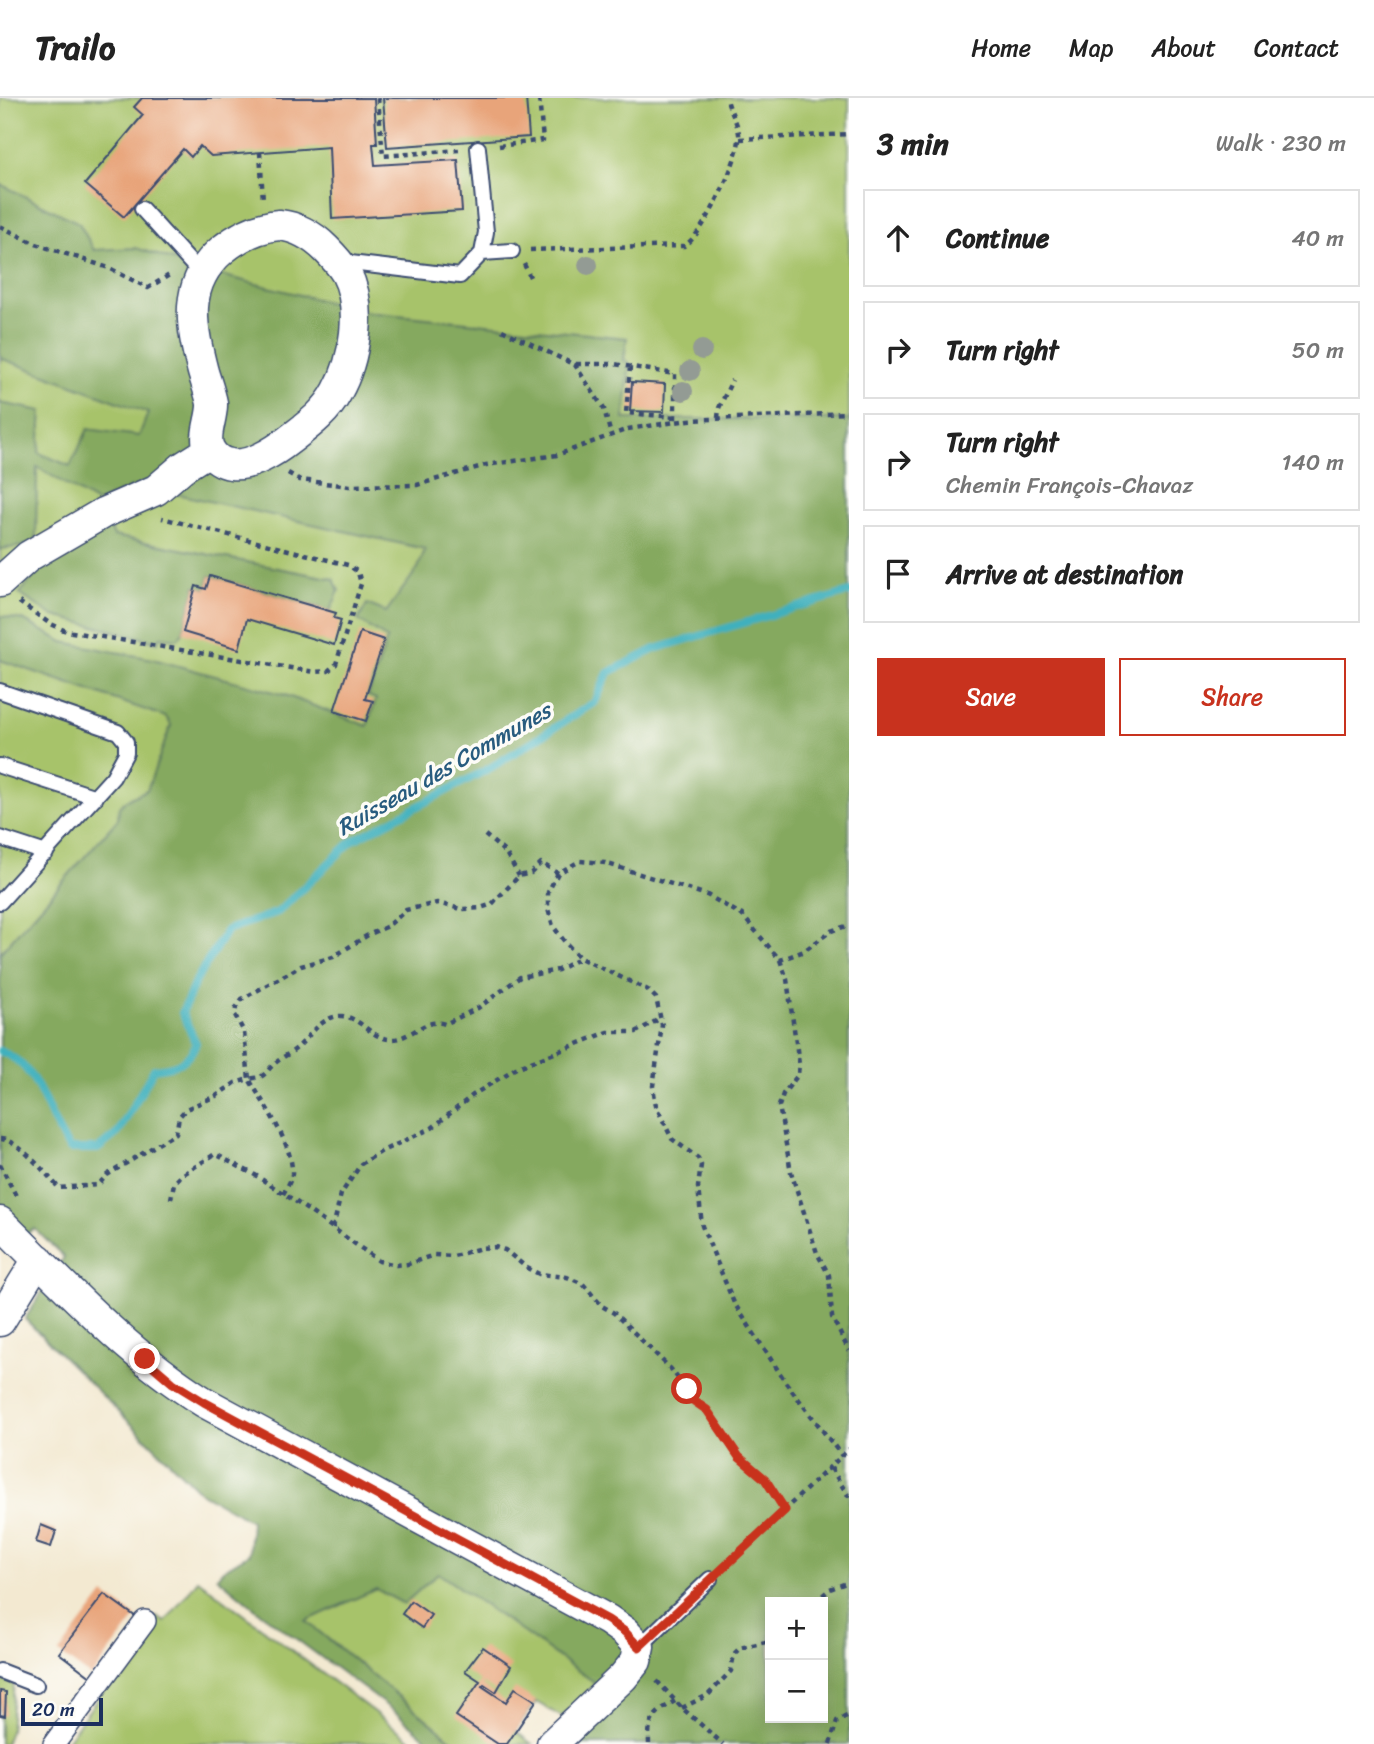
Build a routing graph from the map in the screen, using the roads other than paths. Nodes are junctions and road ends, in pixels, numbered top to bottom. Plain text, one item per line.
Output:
1 (478, 148) road end
2 (142, 209) dead end
3 (512, 251) road end
4 (482, 253) junction
5 (337, 262) junction
6 (197, 270) junction
7 (210, 450) junction
8 (5, 589) edge
9 (0, 691) edge
10 (0, 766) edge
11 (96, 797) junction
12 (0, 838) edge
13 (46, 853) junction
14 (0, 902) edge
15 (0, 1222) edge
16 (38, 1259) junction
17 (0, 1321) edge
18 (710, 1579) road end
19 (145, 1620) dead end
20 (637, 1654) junction
21 (0, 1671) edge
22 (36, 1685) dead end
23 (54, 1744) edge
24 (552, 1744) edge

1 - 4 lane
2 - 6 lane
3 - 4 lane
4 - 5 lane
5 - 6 street
5 - 7 street
6 - 7 street
7 - 8 street
9 - 11 lane
10 - 11 lane
11 - 13 lane
12 - 13 lane
13 - 14 lane
15 - 16 street
16 - 17 street
16 - 20 street
18 - 20 lane
19 - 23 street
20 - 24 street
21 - 22 lane

